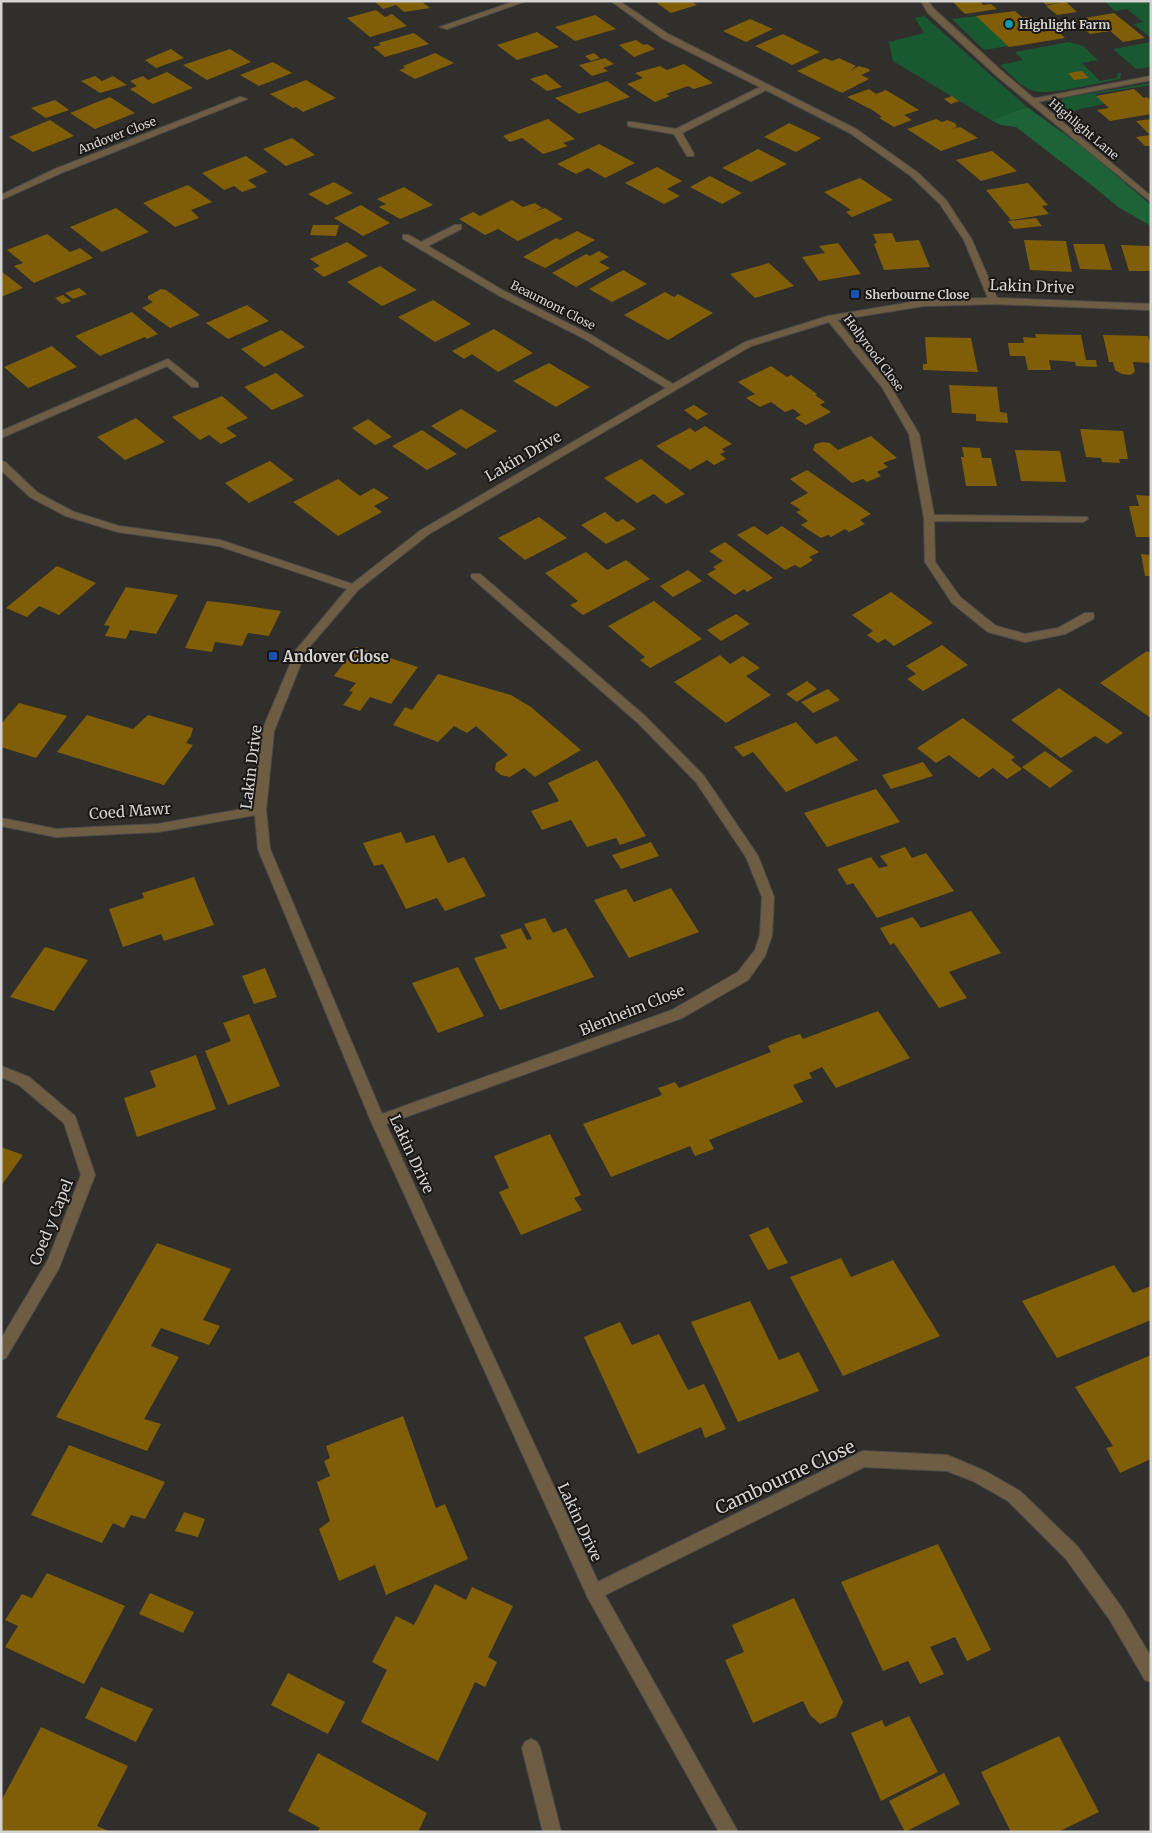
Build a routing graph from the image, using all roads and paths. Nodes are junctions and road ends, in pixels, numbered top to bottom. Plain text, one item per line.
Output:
1 (523, 1) edge
2 (614, 1) edge
3 (924, 1) edge
4 (444, 27) dead end
5 (1151, 78) edge
6 (767, 86) junction
7 (244, 99) dead end
8 (1032, 101) junction
9 (631, 124) dead end
10 (677, 132) junction
11 (690, 154) dead end
12 (1, 198) edge
13 (1151, 200) edge
14 (458, 227) dead end
15 (406, 237) dead end
16 (421, 246) junction
17 (994, 301) junction
18 (1151, 307) edge
19 (831, 318) junction
20 (195, 385) dead end
21 (672, 387) junction
22 (1, 435) edge
23 (1, 464) edge
24 (929, 518) junction
25 (1083, 519) dead end
26 (476, 576) dead end
27 (354, 588) junction
28 (1089, 616) dead end
29 (260, 810) junction
30 (1, 822) edge
31 (1, 1071) edge
32 (378, 1121) junction
33 (1, 1353) edge
34 (594, 1592) junction
35 (1151, 1674) edge
36 (531, 1748) dead end
37 (552, 1832) edge
38 (729, 1832) edge

1 - 4 street
2 - 6 street
3 - 8 street, Highlight Lane
5 - 8 street
6 - 10 street
6 - 17 street
7 - 12 street, Andover Close
8 - 13 street, Highlight Lane
9 - 10 street
10 - 11 street
14 - 16 street
15 - 16 street, Beaumont Close
16 - 21 street, Beaumont Close
17 - 18 street, Lakin Drive
17 - 19 street, Lakin Drive
19 - 21 street, Lakin Drive
19 - 24 street, Hollyrood Close
20 - 22 street
21 - 27 street, Lakin Drive
23 - 27 street
24 - 25 street
24 - 28 street, Hollyrood Close
26 - 32 street, Blenheim Close
27 - 29 street, Lakin Drive
29 - 30 street, Coed Mawr
29 - 32 street, Lakin Drive
31 - 33 street, Coed y Capel
32 - 34 street, Lakin Drive
34 - 35 street, Cambourne Close
34 - 38 street, Lakin Drive
36 - 37 street

